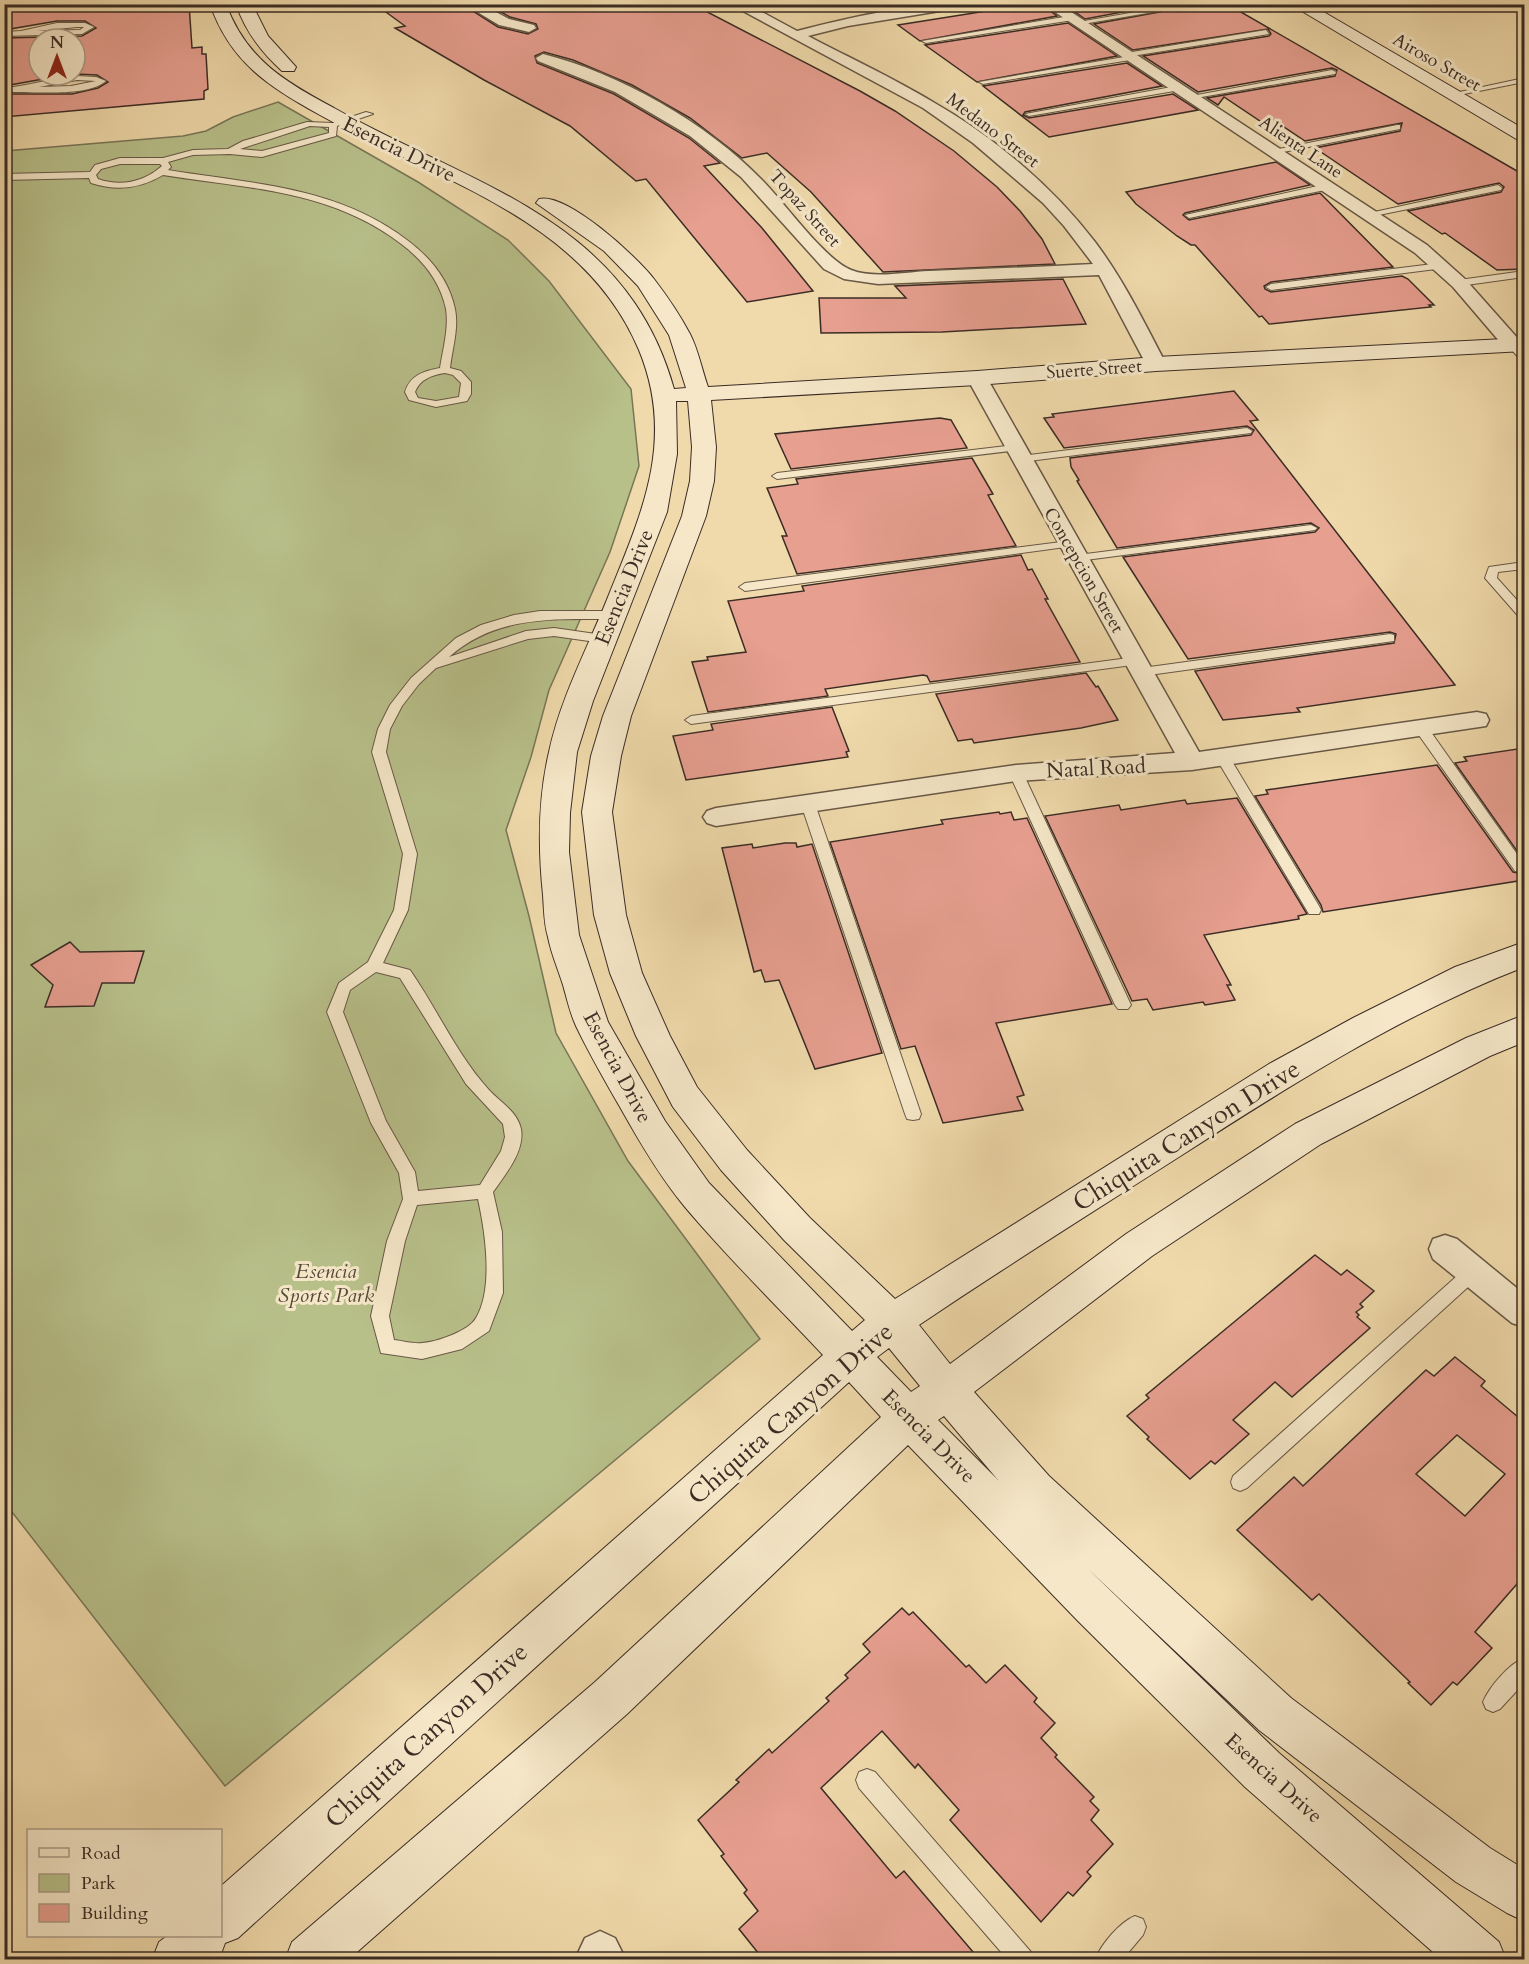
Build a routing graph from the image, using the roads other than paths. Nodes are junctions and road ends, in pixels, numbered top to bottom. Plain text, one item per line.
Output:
1 (218, 4) edge
2 (244, 4) edge
3 (470, 4) edge
4 (736, 4) edge
5 (958, 4) edge
6 (1049, 4) edge
7 (1198, 4) edge
8 (1298, 4) edge
9 (1073, 21) junction
10 (529, 28) dead end
11 (1266, 32) dead end
12 (23, 33) junction
13 (4, 34) edge
14 (796, 35) junction
15 (926, 41) dead end
16 (1128, 57) junction
17 (543, 58) dead end
18 (1332, 72) dead end
19 (1524, 80) edge
20 (983, 82) dead end
21 (31, 88) junction
22 (4, 90) edge
23 (1184, 93) junction
24 (1454, 94) junction
25 (369, 114) junction
26 (1029, 114) dead end
27 (338, 123) junction
28 (1397, 127) dead end
29 (1524, 136) edge
30 (230, 151) junction
31 (1273, 151) junction
32 (164, 161) junction
33 (162, 172) junction
34 (92, 175) junction
35 (4, 177) edge
36 (1327, 187) junction
37 (1498, 188) dead end
38 (1369, 214) junction
39 (1189, 215) dead end
40 (1441, 266) junction
41 (1105, 269) junction
42 (1524, 274) edge
43 (1459, 283) junction
44 (1271, 286) dead end
45 (1521, 349) edge
46 (1156, 364) junction
47 (446, 370) junction
48 (977, 378) junction
49 (699, 394) junction
50 (664, 396) junction
51 (1247, 431) dead end
52 (1018, 454) junction
53 (777, 476) dead end
54 (1311, 528) dead end
55 (1073, 551) junction
56 (1524, 566) edge
57 (745, 586) dead end
58 (1524, 615) edge
59 (608, 627) junction
60 (1390, 638) dead end
61 (1139, 666) junction
62 (429, 668) junction
63 (691, 720) dead end
64 (1477, 720) dead end
65 (1421, 728) junction
66 (1223, 758) junction
67 (1192, 762) junction
68 (1016, 773) junction
69 (808, 804) junction
70 (716, 817) dead end
71 (1520, 867) dead end
72 (1314, 910) dead end
73 (1524, 954) edge
74 (374, 966) junction
75 (1123, 1005) dead end
76 (1524, 1028) edge
77 (913, 1114) dead end
78 (485, 1191) junction
79 (411, 1199) junction
80 (1445, 1250) dead end
81 (1473, 1272) junction
82 (1524, 1313) edge
83 (892, 1322) junction
84 (849, 1355) junction
85 (946, 1389) junction
86 (909, 1418) junction
87 (1240, 1482) dead end
88 (1524, 1668) edge
89 (1493, 1702) dead end
90 (867, 1780) dead end
91 (1524, 1896) edge
92 (222, 1918) edge
93 (1135, 1927) dead end
94 (201, 1937) edge
95 (177, 1959) edge
96 (310, 1959) edge
97 (1023, 1959) edge
98 (1106, 1959) edge
99 (1481, 1959) edge

1 - 27 street, Esencia Drive
2 - 25 street, Esencia Drive
3 - 10 street
4 - 14 street, Medano Street
5 - 14 street
6 - 9 street, Alienta Lane
7 - 9 lane
8 - 24 street, Airoso Street
9 - 15 lane
9 - 16 street, Alienta Lane
11 - 16 lane
12 - 12 lane
12 - 13 lane
14 - 41 street, Medano Street
16 - 20 lane
16 - 23 street, Alienta Lane
17 - 41 street, Topaz Street
18 - 23 lane
19 - 24 lane
21 - 21 lane
21 - 22 lane
23 - 26 lane
23 - 31 street, Alienta Lane
24 - 29 street, Airoso Street
25 - 27 lane
25 - 49 street, Esencia Drive
27 - 30 lane
27 - 30 lane
27 - 50 street, Esencia Drive
28 - 31 lane
30 - 32 lane
31 - 36 street, Alienta Lane
32 - 33 lane
32 - 34 lane
33 - 34 lane
33 - 47 lane
34 - 35 lane
36 - 38 street, Alienta Lane
36 - 39 lane
37 - 38 lane
38 - 40 street, Alienta Lane
40 - 43 street, Alienta Lane
40 - 44 lane
41 - 46 street, Medano Street
42 - 43 lane
43 - 45 street, Alienta Lane
45 - 46 street, Suerte Street
46 - 48 street, Suerte Street
47 - 47 lane
48 - 49 street, Suerte Street
48 - 52 street, Concepcion Street
49 - 50 street, Suerte Street
49 - 83 street, Esencia Drive
50 - 59 street, Esencia Drive
51 - 52 lane
52 - 53 lane
52 - 55 street, Concepcion Street
54 - 55 lane
55 - 57 lane
55 - 61 street, Concepcion Street
56 - 58 lane
59 - 62 lane
59 - 62 lane
59 - 84 street, Esencia Drive
60 - 61 lane
61 - 63 lane
61 - 67 street, Concepcion Street
62 - 74 lane
64 - 65 street, Natal Road
65 - 66 street, Natal Road
65 - 71 lane
66 - 67 street, Natal Road
66 - 72 lane
67 - 68 street, Natal Road
68 - 69 street, Natal Road
68 - 75 lane
69 - 70 street, Natal Road
69 - 77 lane
73 - 83 street, Chiquita Canyon Drive
74 - 78 lane
74 - 79 lane
76 - 85 street
78 - 79 lane
78 - 79 lane
80 - 81 street
81 - 82 street
81 - 87 lane
83 - 84 street, Chiquita Canyon Drive
83 - 85 street, Esencia Drive
84 - 86 street, Esencia Drive
84 - 92 street, Chiquita Canyon Drive
85 - 86 street
85 - 91 street, Esencia Drive
86 - 96 street
86 - 99 street, Esencia Drive
88 - 89 lane
90 - 97 lane
93 - 98 lane
94 - 95 street

